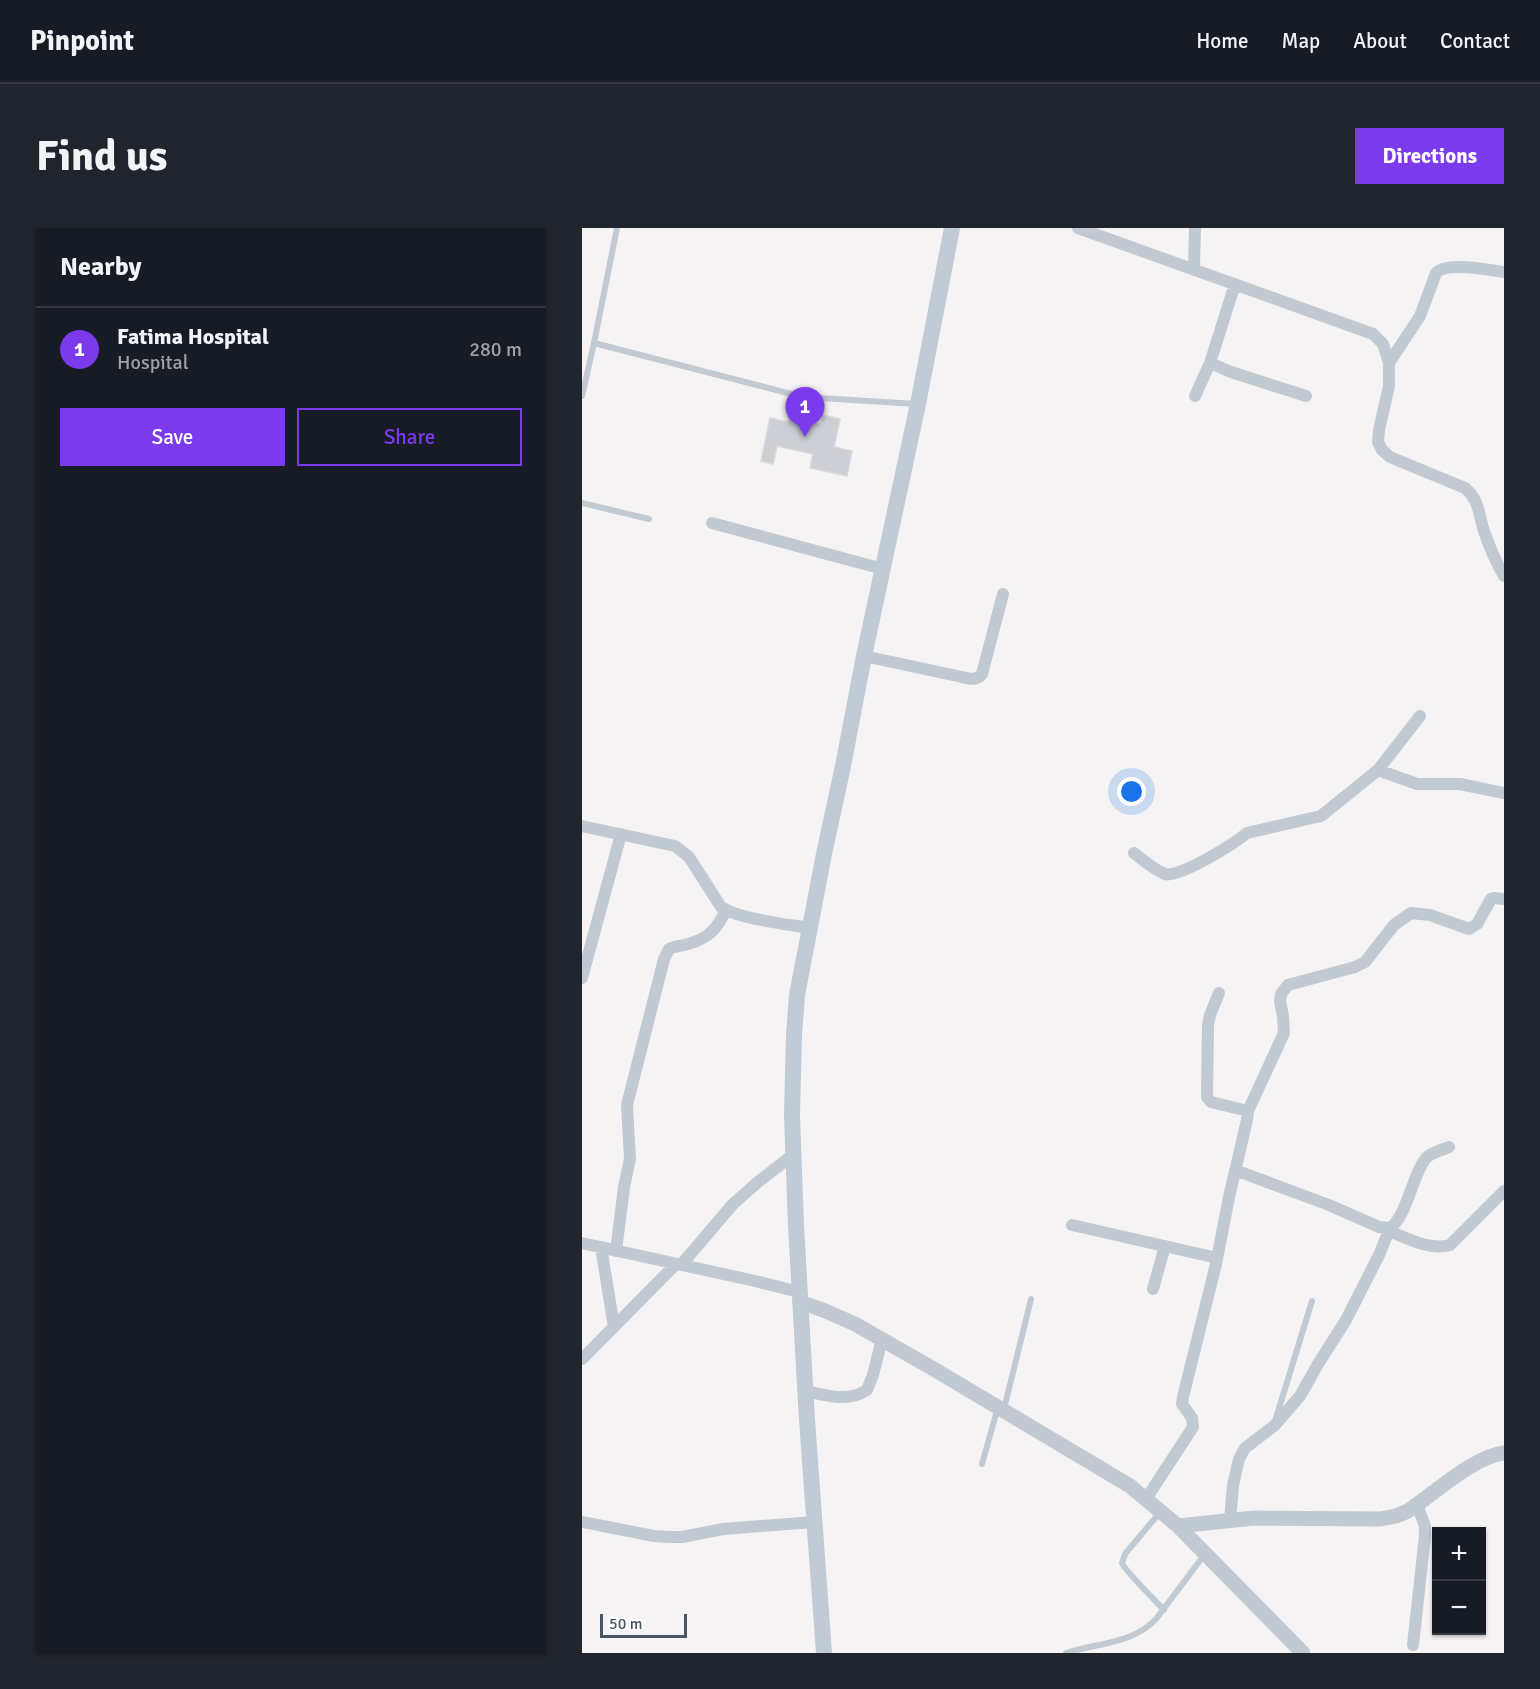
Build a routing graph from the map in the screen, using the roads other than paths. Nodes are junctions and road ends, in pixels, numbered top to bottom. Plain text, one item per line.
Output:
1 (617, 228) edge
2 (952, 228) edge
3 (1078, 228) edge
4 (1195, 228) edge
5 (1194, 270) junction
6 (1504, 272) edge
7 (1235, 284) junction
8 (594, 343) junction
9 (1210, 363) junction
10 (1389, 363) junction
11 (582, 396) edge
12 (1195, 396) dead end
13 (1306, 396) dead end
14 (918, 404) junction
15 (582, 503) edge
16 (649, 519) dead end
17 (712, 523) dead end
18 (883, 569) junction
19 (1504, 576) edge
20 (1003, 594) dead end
21 (864, 656) junction
22 (1420, 716) dead end
23 (1378, 770) junction
24 (1504, 794) edge
25 (582, 826) edge
26 (621, 834) junction
27 (1134, 853) dead end
28 (1504, 899) edge
29 (726, 910) junction
30 (810, 928) junction
31 (582, 978) edge
32 (1219, 993) dead end
33 (1248, 1111) junction
34 (1449, 1147) dead end
35 (794, 1154) junction
36 (1235, 1170) junction
37 (1504, 1191) edge
38 (1072, 1225) dead end
39 (1389, 1230) junction
40 (582, 1243) edge
41 (1165, 1246) junction
42 (601, 1247) junction
43 (616, 1251) junction
44 (1216, 1258) junction
45 (678, 1265) junction
46 (1153, 1289) dead end
47 (799, 1297) junction
48 (1031, 1299) dead end
49 (1312, 1301) dead end
50 (614, 1327) junction
51 (882, 1340) junction
52 (582, 1359) edge
53 (805, 1391) junction
54 (1001, 1408) junction
55 (1274, 1426) junction
56 (1504, 1453) edge
57 (982, 1464) dead end
58 (1146, 1498) junction
59 (1417, 1505) junction
60 (1161, 1511) junction
61 (1230, 1521) junction
62 (582, 1522) edge
63 (814, 1522) junction
64 (1178, 1526) junction
65 (1205, 1553) junction
66 (1164, 1610) junction
67 (1413, 1646) dead end
68 (824, 1653) edge
69 (1066, 1653) edge
70 (1302, 1653) edge

1 - 8 lane
2 - 14 main road
3 - 5 street
4 - 5 street
5 - 7 street
6 - 10 street
7 - 9 street
7 - 10 street
8 - 11 lane
8 - 14 lane
9 - 12 street
9 - 13 street
10 - 19 street
14 - 18 main road
15 - 16 lane
17 - 18 street
18 - 21 main road
20 - 21 street
21 - 30 main road
22 - 23 street
23 - 24 street
23 - 27 street
25 - 26 street
26 - 29 street
26 - 31 street
28 - 33 street
29 - 30 street
29 - 43 street
30 - 35 main road
32 - 33 street
33 - 36 street
34 - 39 street
35 - 45 street
35 - 47 main road
36 - 39 street
36 - 44 street
37 - 39 street
38 - 41 street
39 - 55 street
40 - 42 street
41 - 44 street
41 - 46 street
42 - 43 street
42 - 50 street
43 - 45 street
44 - 58 street
45 - 47 street
45 - 50 street
47 - 51 street
47 - 53 main road
48 - 54 lane
49 - 55 lane
50 - 52 street
51 - 53 street
51 - 54 street
53 - 63 main road
54 - 57 lane
54 - 58 street
55 - 61 street
56 - 59 street
58 - 60 street
59 - 61 street
59 - 67 street
60 - 64 street
60 - 66 lane
61 - 64 street
62 - 63 street
63 - 68 main road
64 - 65 street
65 - 66 lane
65 - 70 street
66 - 69 lane

